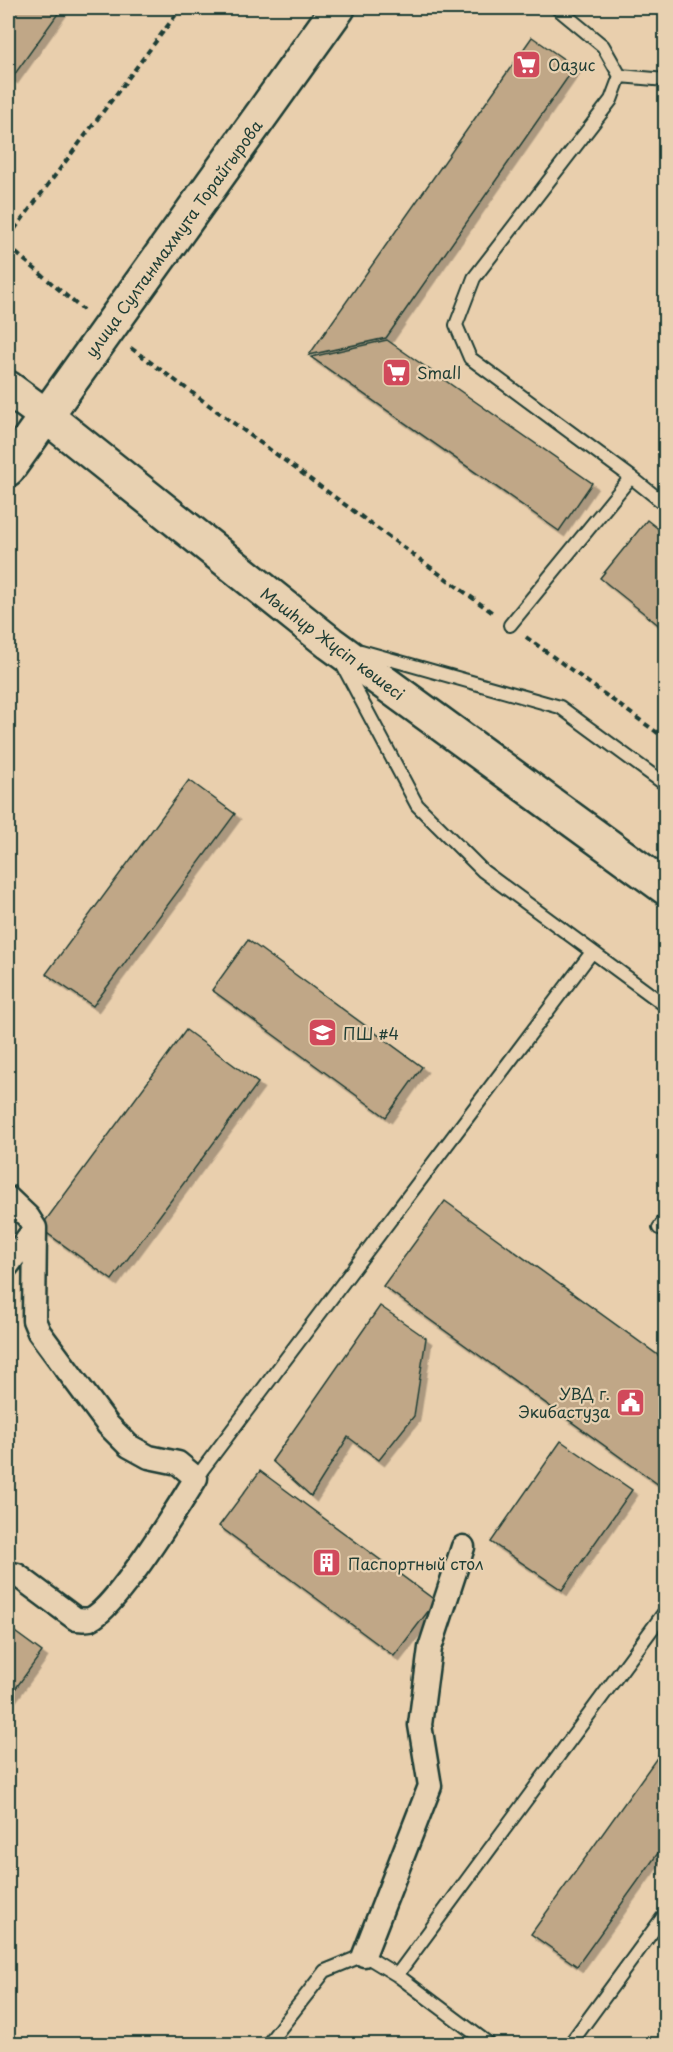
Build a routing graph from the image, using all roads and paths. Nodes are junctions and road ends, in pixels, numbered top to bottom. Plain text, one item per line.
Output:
1 (181, 8) edge
2 (338, 8) edge
3 (557, 8) edge
4 (620, 76) junction
5 (666, 80) edge
6 (8, 238) edge
7 (8, 246) edge
8 (107, 330) junction
9 (8, 388) edge
10 (46, 416) junction
11 (8, 468) edge
12 (631, 477) junction
13 (666, 505) edge
14 (510, 625) junction
15 (330, 643) junction
16 (666, 739) edge
17 (666, 785) edge
18 (666, 888) edge
19 (592, 951) junction
20 (666, 1006) edge
21 (8, 1198) edge
22 (35, 1228) junction
23 (8, 1265) edge
24 (196, 1478) junction
25 (463, 1547) dead end
26 (8, 1573) edge
27 (666, 1610) edge
28 (666, 1913) edge
29 (364, 1955) junction
30 (398, 1975) junction
31 (268, 2044) edge
32 (489, 2044) edge
33 (570, 2044) edge

1 - 6 path
2 - 8 main road, улица Султанмахмута Торайгырова
3 - 4 lane
4 - 5 lane
4 - 12 lane
7 - 8 path
8 - 10 main road, улица Султанмахмута Торайгырова
8 - 14 path
9 - 10 main road, Мәшһүр Жүсіп көшесі
10 - 11 main road, улица Султанмахмута Торайгырова
10 - 15 main road, Мәшһүр Жүсіп көшесі
12 - 13 lane
12 - 14 lane
14 - 16 path
15 - 17 lane
15 - 18 main road, Мәшһүр Жүсіп көшесі
15 - 19 lane
19 - 20 lane
19 - 24 lane
21 - 22 street
22 - 23 street
22 - 24 street
24 - 26 street
25 - 29 street
27 - 30 lane
28 - 33 lane
29 - 30 lane
29 - 31 lane
30 - 32 lane

